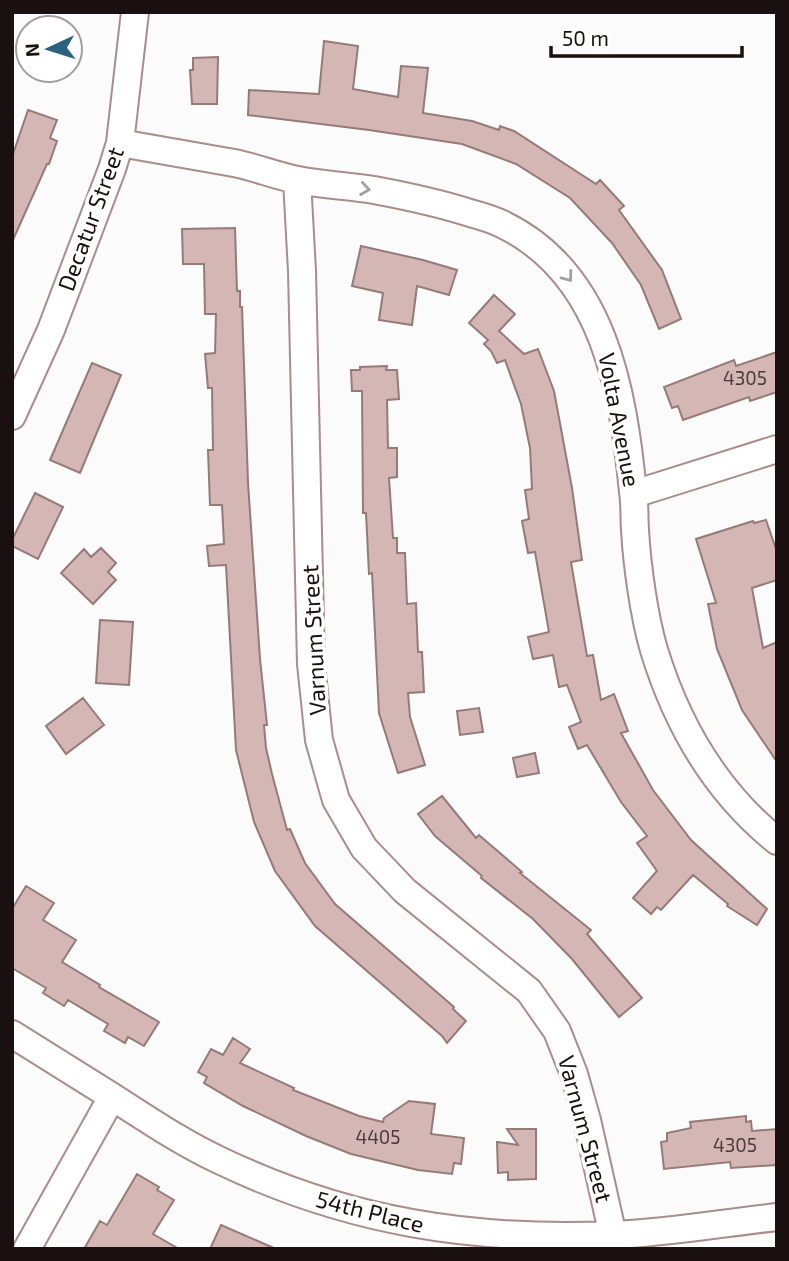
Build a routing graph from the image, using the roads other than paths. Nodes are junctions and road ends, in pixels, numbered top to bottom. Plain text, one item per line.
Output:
1 (135, 12) edge
2 (120, 143) junction
3 (297, 180) junction
4 (14, 406) edge
5 (777, 449) edge
6 (634, 494) junction
7 (777, 841) edge
8 (12, 1034) edge
9 (112, 1097) junction
10 (777, 1217) edge
11 (615, 1242) edge
12 (27, 1249) edge

1 - 2 street, Decatur Street
2 - 3 street, Volta Avenue
2 - 4 street, Decatur Street
3 -> 6 street, Volta Avenue
3 - 11 street, Varnum Street
5 - 6 street
6 - 7 street, Volta Avenue
8 - 9 street, 54th Place
9 - 11 street, 54th Place
9 - 12 street
10 - 11 street, 54th Place

